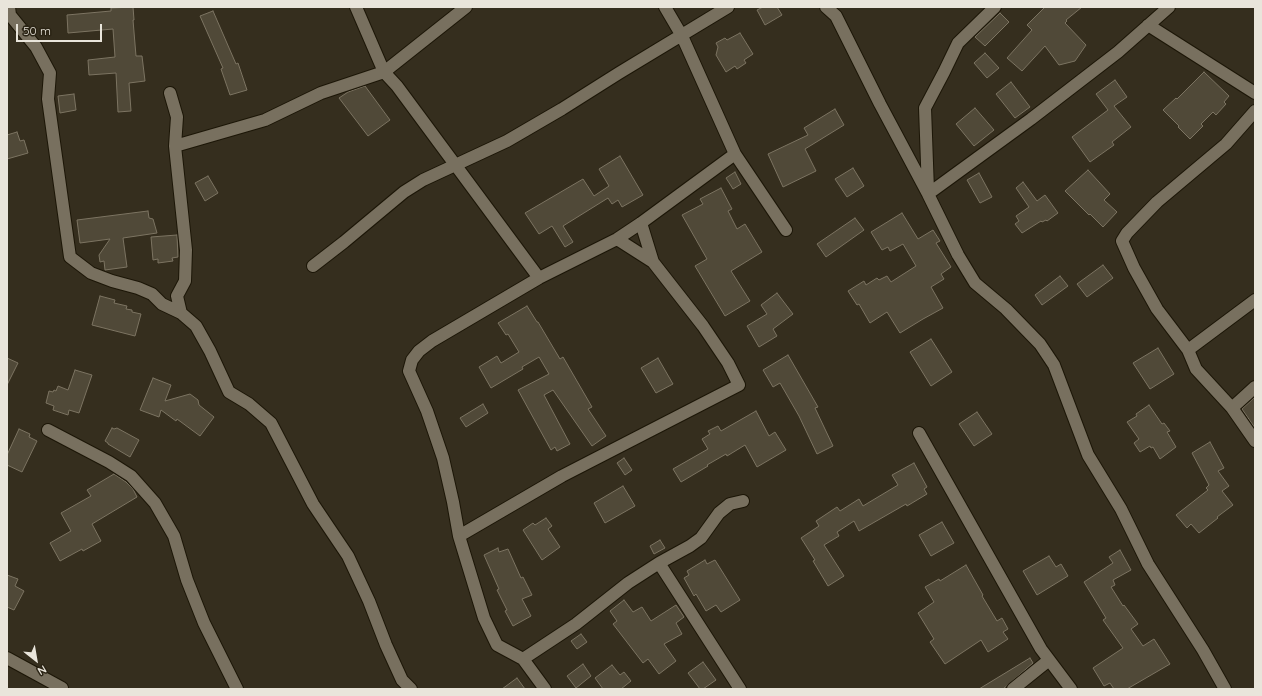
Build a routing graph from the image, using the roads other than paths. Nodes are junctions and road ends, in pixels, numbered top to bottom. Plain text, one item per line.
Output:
1 (9, 7) edge
2 (356, 7) edge
3 (466, 7) edge
4 (665, 7) edge
5 (728, 7) edge
6 (826, 7) edge
7 (995, 7) edge
8 (1169, 7) edge
9 (1148, 25) junction
10 (682, 36) junction
11 (384, 72) junction
12 (170, 93) dead end
13 (1255, 93) edge
14 (1255, 111) edge
15 (175, 146) junction
16 (735, 154) junction
17 (456, 164) junction
18 (928, 194) junction
19 (641, 223) junction
20 (786, 230) dead end
21 (617, 239) junction
22 (653, 262) junction
23 (313, 266) dead end
24 (539, 278) junction
25 (1255, 300) edge
26 (181, 313) junction
27 (1188, 350) junction
28 (1255, 387) edge
29 (1232, 408) junction
30 (48, 430) dead end
31 (919, 433) dead end
32 (1255, 441) edge
33 (743, 500) dead end
34 (459, 536) junction
35 (659, 563) junction
36 (7, 658) edge
37 (523, 659) junction
38 (1049, 660) junction
39 (62, 688) dead end
40 (237, 689) edge
41 (411, 689) edge
42 (544, 689) edge
43 (740, 689) edge
44 (1013, 689) edge
45 (1071, 689) edge
46 (1225, 689) edge

1 - 26 street
2 - 11 street
3 - 11 street
4 - 10 street
5 - 10 street
6 - 18 street
7 - 18 street
8 - 9 street
9 - 13 street
9 - 18 street
10 - 16 street
10 - 17 street
11 - 15 street
11 - 17 street
12 - 15 street
14 - 27 street
15 - 26 street
16 - 19 street
16 - 20 street
17 - 23 street
17 - 24 street
18 - 46 street
19 - 21 street
19 - 22 street
21 - 22 street
21 - 24 street
22 - 34 street
24 - 34 street
25 - 27 street
26 - 41 street
27 - 29 street
28 - 29 street
29 - 32 street
30 - 40 street
31 - 38 street
33 - 35 street
34 - 37 street
35 - 37 street
35 - 43 street
36 - 39 street
37 - 42 street
38 - 44 street
38 - 45 street

